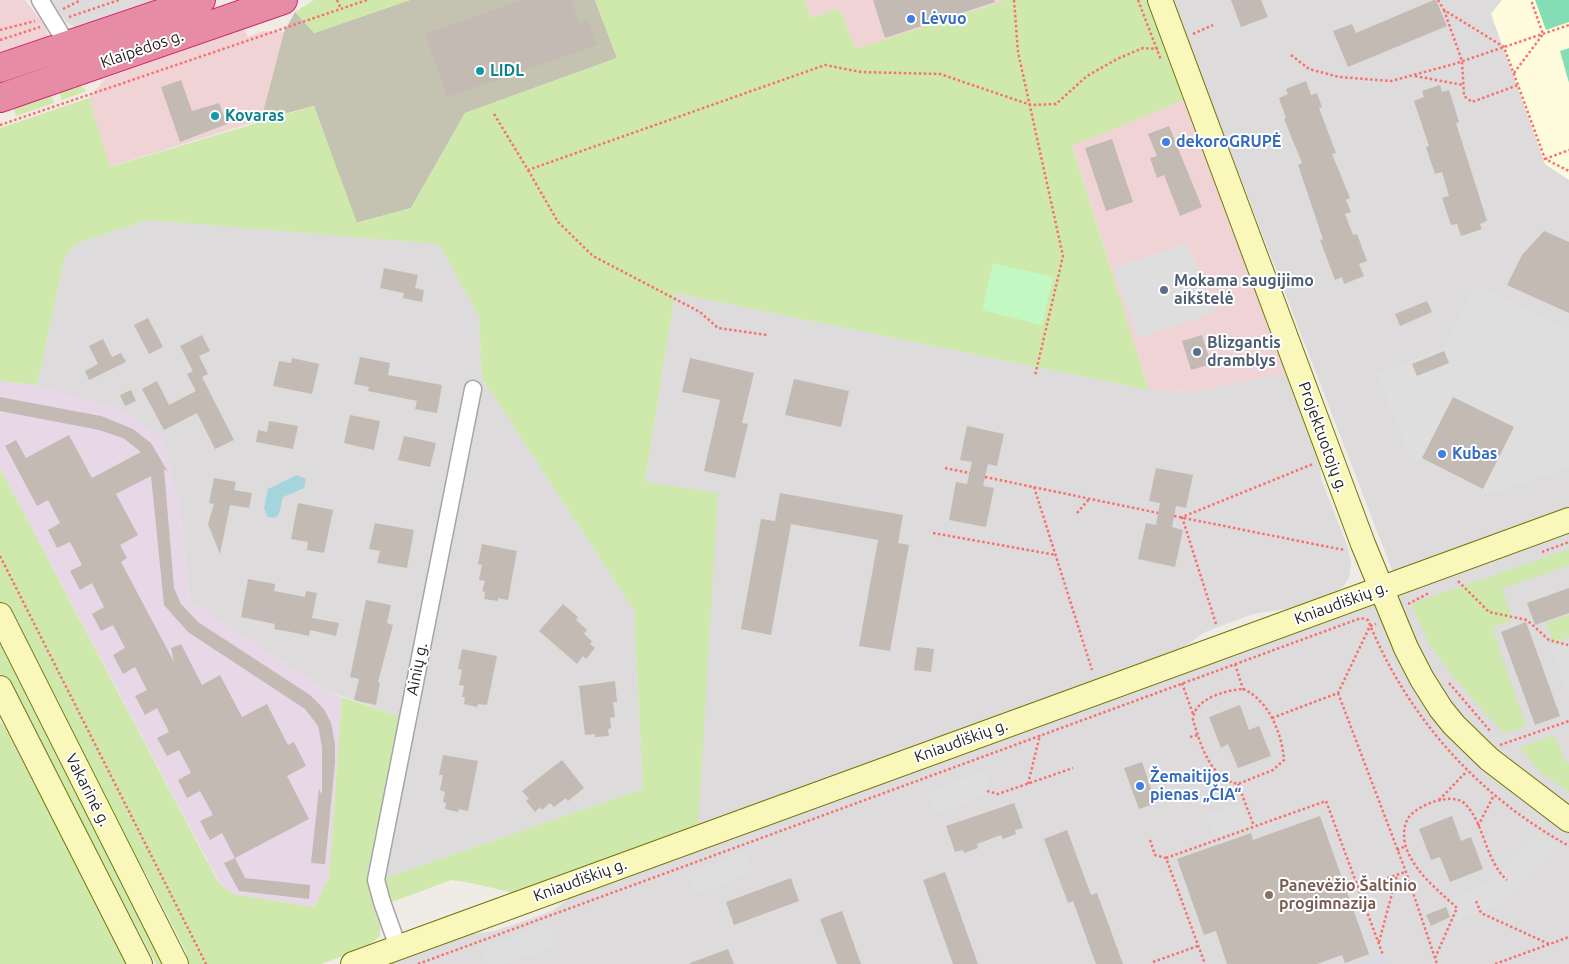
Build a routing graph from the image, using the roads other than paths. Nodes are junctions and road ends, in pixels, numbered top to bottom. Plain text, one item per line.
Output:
1 (40, 0) edge
2 (201, 0) edge
3 (283, 0) edge
4 (1160, 0) edge
5 (68, 45) junction
6 (0, 68) edge
7 (82, 70) junction
8 (0, 98) edge
9 (473, 389) dead end
10 (1569, 520) edge
11 (1380, 589) junction
12 (0, 615) edge
13 (0, 688) edge
14 (1569, 820) edge
15 (398, 947) junction
16 (140, 964) edge
17 (176, 964) edge
18 (353, 964) edge

1 - 5 street
2 - 5 highway, Klaipėdos g.
3 - 7 highway, Klaipėdos g.
4 - 11 main road, Projektuotojų g.
5 - 6 highway, Klaipėdos g.
5 - 7 street
7 - 8 highway, Klaipėdos g.
9 - 15 street, Ainių g.
10 - 11 main road, Kniaudiškių g.
11 - 14 main road, Projektuotojų g.
11 - 15 main road, Kniaudiškių g.
12 - 17 main road, Vakarinė g.
13 - 16 main road, Vakarinė g.
15 - 18 main road, Kniaudiškių g.

